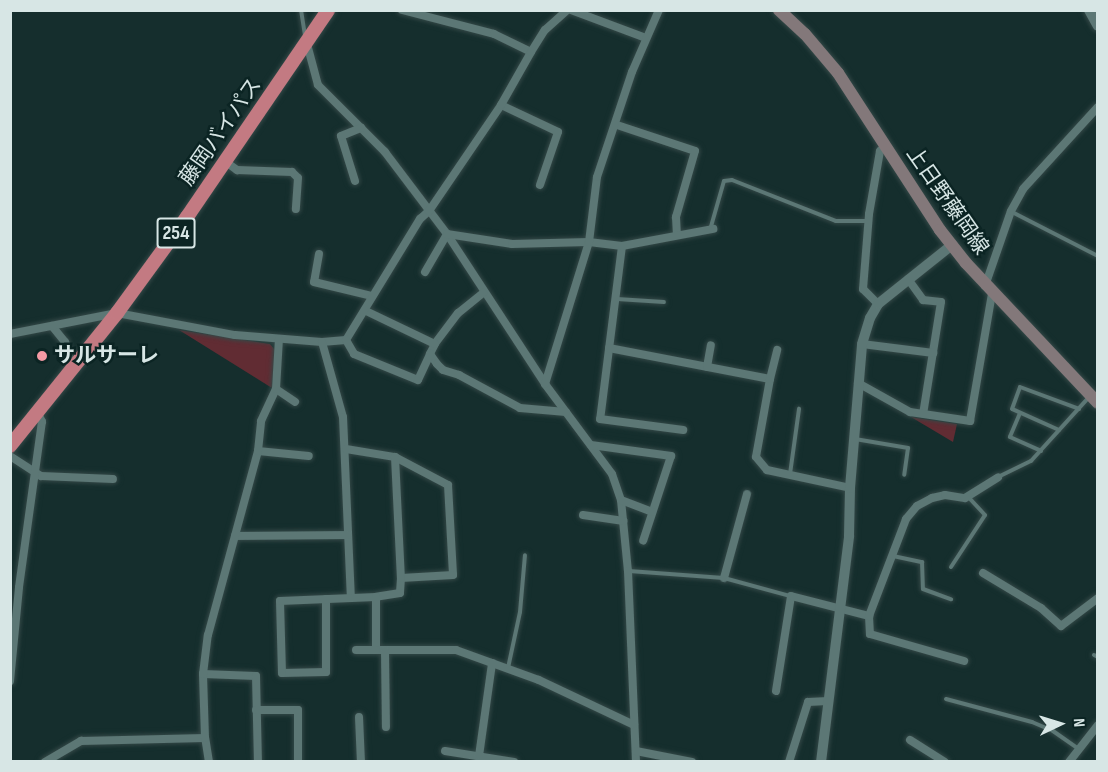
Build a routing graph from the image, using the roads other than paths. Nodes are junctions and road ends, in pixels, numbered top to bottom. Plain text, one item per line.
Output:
1 (301, 10) edge
2 (328, 10) edge
3 (402, 10) edge
4 (659, 10) edge
5 (779, 10) edge
6 (1089, 10) edge
7 (565, 11) edge
8 (1098, 26) edge
9 (646, 38) junction
10 (307, 44) junction
11 (531, 52) junction
12 (501, 105) junction
13 (1098, 107) edge
14 (617, 125) junction
15 (361, 128) junction
16 (885, 147) junction
17 (226, 162) junction
18 (355, 181) dead end
19 (540, 185) dead end
20 (296, 209) dead end
21 (429, 211) junction
22 (1011, 211) junction
23 (869, 221) junction
24 (712, 230) joint
25 (447, 234) junction
26 (677, 234) junction
27 (589, 242) junction
28 (952, 245) junction
29 (622, 246) junction
30 (319, 255) dead end
31 (1098, 256) edge
32 (425, 272) dead end
33 (908, 279) junction
34 (989, 289) junction
35 (483, 293) junction
36 (372, 296) junction
37 (615, 299) junction
38 (664, 302) dead end
39 (878, 304) junction
40 (366, 311) junction
41 (117, 313) junction
42 (51, 326) junction
43 (10, 334) edge
44 (279, 339) junction
45 (346, 340) junction
46 (322, 342) junction
47 (435, 344) junction
48 (862, 344) junction
49 (711, 345) dead end
50 (609, 348) junction
51 (777, 350) dead end
52 (933, 353) junction
53 (430, 354) junction
54 (707, 367) junction
55 (71, 369) junction
56 (770, 379) junction
57 (858, 383) junction
58 (545, 384) junction
59 (276, 389) junction
60 (1094, 399) edge
61 (295, 402) dead end
62 (799, 409) dead end
63 (1078, 409) junction
64 (37, 411) junction
65 (566, 412) junction
66 (1020, 413) junction
67 (923, 414) junction
68 (683, 430) dead end
69 (1059, 430) junction
70 (854, 438) junction
71 (10, 446) edge
72 (591, 446) junction
73 (346, 449) junction
74 (258, 451) junction
75 (1041, 451) junction
76 (10, 456) edge
77 (309, 456) dead end
78 (395, 457) junction
79 (34, 472) junction
80 (790, 475) junction
81 (904, 475) dead end
82 (998, 477) joint
83 (113, 479) dead end
84 (850, 488) junction
85 (747, 494) dead end
86 (967, 497) junction
87 (621, 500) junction
88 (652, 512) junction
89 (583, 515) dead end
90 (624, 521) junction
91 (348, 535) junction
92 (235, 536) junction
93 (643, 541) dead end
94 (525, 555) dead end
95 (892, 556) junction
96 (951, 567) dead end
97 (628, 571) junction
98 (983, 573) dead end
99 (401, 578) junction
100 (724, 578) junction
101 (791, 596) junction
102 (376, 597) junction
103 (351, 598) junction
104 (1098, 598) edge
105 (326, 599) junction
106 (951, 599) dead end
107 (838, 609) junction
108 (869, 616) junction
109 (356, 650) dead end
110 (380, 650) junction
111 (964, 661) dead end
112 (492, 663) junction
113 (508, 669) junction
114 (204, 674) junction
115 (10, 681) edge
116 (776, 691) dead end
117 (946, 699) dead end
118 (828, 701) junction
119 (256, 710) junction
120 (359, 717) dead end
121 (634, 725) junction
122 (1098, 725) edge
123 (386, 727) dead end
124 (205, 738) junction
125 (910, 740) dead end
126 (1077, 748) junction
127 (445, 751) dead end
128 (636, 751) junction
129 (479, 756) junction
130 (45, 762) edge
131 (209, 762) edge
132 (258, 762) edge
133 (298, 762) edge
134 (361, 762) edge
135 (514, 762) edge
136 (636, 762) edge
137 (693, 762) edge
138 (789, 762) edge
139 (821, 762) edge
140 (945, 762) edge
141 (1069, 762) edge

1 - 10 lane
2 - 10 highway, 藤岡バイパス / 254
3 - 11 street
4 - 9 street
5 - 16 main road, 上日野藤岡線
6 - 8 street
7 - 9 street
7 - 11 street
9 - 14 street
10 - 15 street
10 - 17 highway, 藤岡バイパス / 254
11 - 12 street
12 - 19 street
12 - 21 street
13 - 22 street
14 - 26 street
14 - 27 street
15 - 18 street
15 - 21 street
16 - 23 street
16 - 28 main road, 上日野藤岡線
17 - 20 street
17 - 41 highway, 藤岡バイパス / 254
21 - 25 street
21 - 36 street
22 - 31 lane
22 - 34 street
23 - 24 lane
23 - 39 street
24 - 26 street
25 - 27 street
25 - 32 street
25 - 35 street
26 - 29 street
27 - 29 street
27 - 58 street
28 - 33 street
28 - 34 main road, 上日野藤岡線
29 - 37 street
30 - 36 street
33 - 39 street
33 - 52 street
34 - 60 main road, 上日野藤岡線
34 - 67 street
35 - 47 street
35 - 58 street
36 - 40 street
37 - 38 lane
37 - 50 street
39 - 48 street
40 - 45 street
40 - 47 street
41 - 42 street
41 - 44 street
41 - 55 highway, 藤岡バイパス / 254
42 - 43 street
42 - 55 street
44 - 46 street
44 - 59 street
45 - 46 street
45 - 53 street
46 - 73 street
47 - 53 street
48 - 52 street
48 - 57 street
49 - 54 street
50 - 54 street
50 - 68 street
51 - 56 street
52 - 67 street
53 - 65 street
54 - 56 street
55 - 64 highway, 藤岡バイパス / 254
56 - 80 street
57 - 67 street
57 - 70 street
58 - 65 street
59 - 61 street
59 - 74 street
60 - 63 lane
62 - 80 lane
63 - 66 lane
63 - 69 lane
64 - 71 highway, 藤岡バイパス / 254
64 - 79 street
65 - 72 street
66 - 69 lane
66 - 75 lane
69 - 75 lane
70 - 81 lane
70 - 84 street
72 - 87 street
72 - 88 street
73 - 78 street
73 - 91 street
74 - 77 street
74 - 92 street
75 - 82 lane
76 - 79 street
78 - 99 street
78 - 99 street
79 - 83 street
79 - 115 street
80 - 84 street
82 - 86 street
84 - 107 street
85 - 100 street
86 - 95 street
86 - 96 lane
87 - 88 street
87 - 90 street
88 - 93 street
89 - 90 street
90 - 97 street
91 - 92 street
91 - 103 street
92 - 114 street
94 - 113 lane
95 - 106 lane
95 - 108 street
97 - 100 lane
97 - 121 street
98 - 104 street
99 - 102 street
100 - 101 lane
101 - 107 street
101 - 116 street
102 - 103 street
102 - 110 street
103 - 105 street
105 - 105 street
107 - 108 street
107 - 118 street
108 - 111 street
109 - 110 street
110 - 112 street
110 - 123 street
112 - 113 street
112 - 129 street
113 - 121 street
114 - 119 street
114 - 124 street
117 - 126 lane
118 - 138 street
118 - 139 street
119 - 132 street
119 - 133 street
120 - 134 street
121 - 128 street
122 - 126 street
124 - 130 street
124 - 131 street
125 - 140 street
126 - 141 street
127 - 129 street
128 - 136 street
128 - 137 street
129 - 135 street

